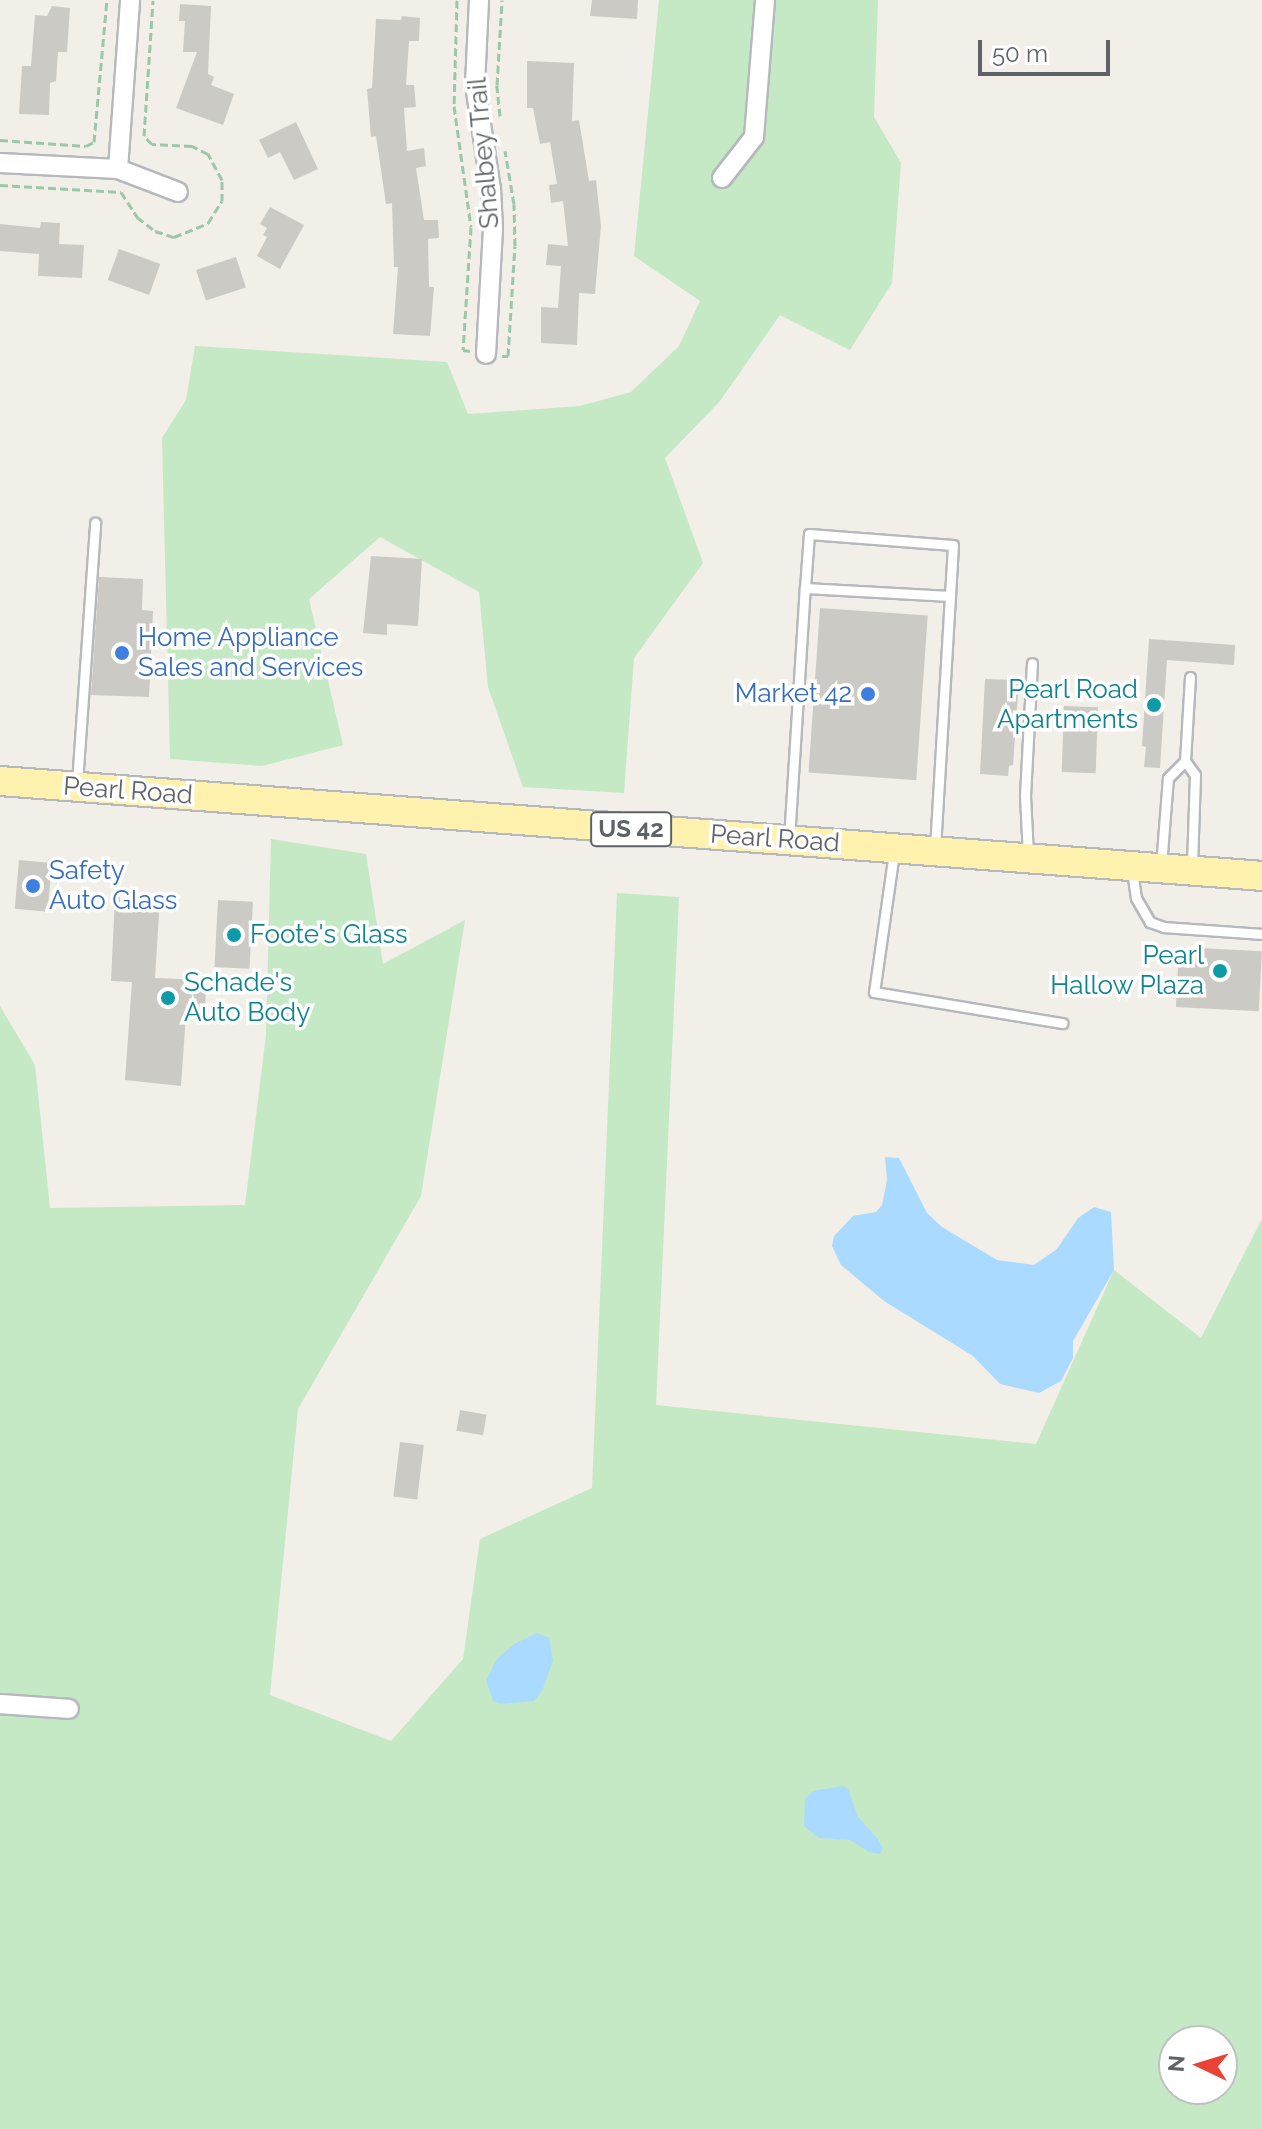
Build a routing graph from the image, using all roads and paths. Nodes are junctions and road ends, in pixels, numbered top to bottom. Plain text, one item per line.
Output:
1 (107, 0) edge
2 (130, 0) edge
3 (457, 0) edge
4 (479, 0) edge
5 (765, 0) edge
6 (0, 140) edge
7 (0, 163) edge
8 (118, 169) junction
9 (722, 178) dead end
10 (178, 192) dead end
11 (486, 354) junction
12 (508, 356) dead end
13 (95, 523) dead end
14 (805, 588) junction
15 (950, 596) junction
16 (1032, 663) dead end
17 (1190, 677) dead end
18 (1185, 761) junction
19 (0, 781) edge
20 (76, 787) junction
21 (788, 840) junction
22 (895, 849) junction
23 (935, 852) junction
24 (1028, 859) junction
25 (1132, 866) junction
26 (1161, 869) junction
27 (1192, 871) junction
28 (1262, 876) edge
29 (1262, 934) edge
30 (1062, 1023) dead end
31 (0, 1704) edge
32 (69, 1709) dead end

1 - 6 path
2 - 8 street
3 - 11 path
4 - 11 street, Shalbey Trail
5 - 9 street
7 - 8 street
8 - 10 street
11 - 12 path
13 - 20 lane
14 - 15 lane
14 - 15 lane
14 - 21 lane
15 - 23 lane
16 - 24 lane
17 - 18 lane
18 - 26 lane
18 - 27 lane
19 - 20 main road, Pearl Road / US 42
20 - 21 main road, Pearl Road / US 42
21 - 22 main road, Pearl Road / US 42
22 - 23 main road, Pearl Road / US 42
22 - 30 lane
23 - 24 main road, Pearl Road / US 42
24 - 25 main road, Pearl Road / US 42
25 - 26 main road, Pearl Road / US 42
25 - 29 lane
26 - 27 main road, Pearl Road / US 42
27 - 28 main road, Pearl Road / US 42
31 - 32 street

